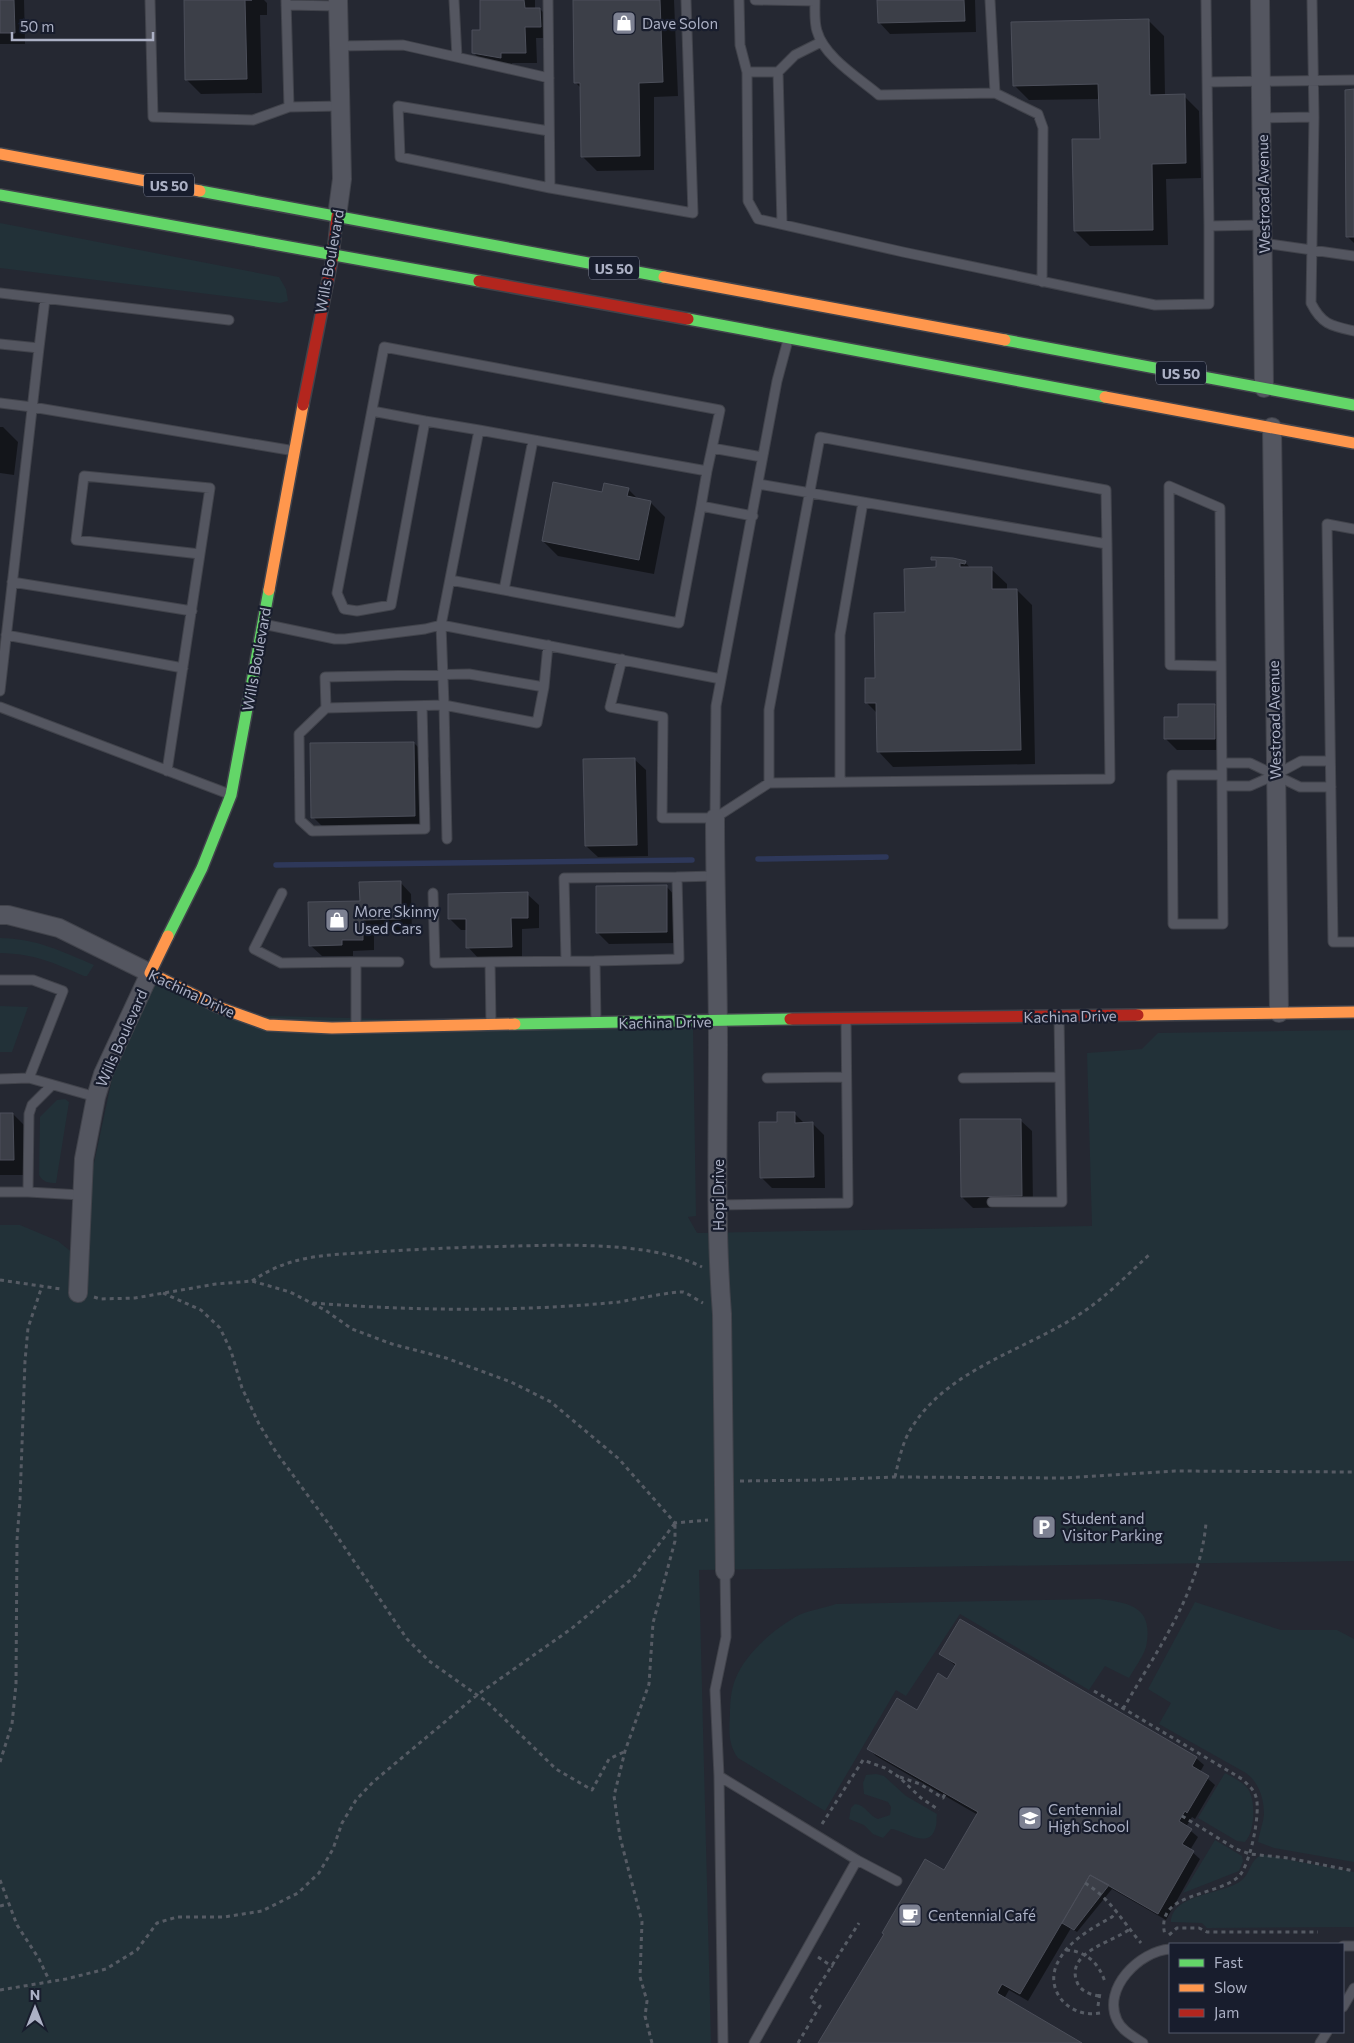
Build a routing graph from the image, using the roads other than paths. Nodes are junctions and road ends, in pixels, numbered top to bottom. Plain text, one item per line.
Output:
1 (150, 0) edge
2 (454, 0) edge
3 (548, 0) edge
4 (686, 0) edge
5 (739, 0) edge
6 (755, 0) edge
7 (815, 0) edge
8 (990, 0) edge
9 (1206, 0) edge
10 (1260, 0) edge
11 (1312, 0) edge
12 (286, 3) edge
13 (338, 3) edge
14 (821, 42) junction
15 (339, 46) junction
16 (457, 57) junction
17 (747, 72) junction
18 (778, 72) junction
19 (549, 78) junction
20 (1354, 80) edge
21 (1313, 81) junction
22 (1207, 82) junction
23 (1262, 82) junction
24 (995, 93) junction
25 (341, 106) junction
26 (289, 107) junction
27 (1314, 117) junction
28 (1262, 118) junction
29 (549, 131) junction
30 (0, 154) edge
31 (550, 188) junction
32 (0, 195) edge
33 (338, 216) junction
34 (782, 224) junction
35 (1263, 225) junction
36 (1209, 226) junction
37 (1263, 243) junction
38 (1312, 250) junction
39 (333, 255) junction
40 (1354, 256) edge
41 (1042, 282) junction
42 (0, 293) edge
43 (45, 298) junction
44 (229, 320) dead end
45 (1354, 331) edge
46 (788, 337) junction
47 (0, 344) edge
48 (39, 348) junction
49 (1264, 388) junction
50 (0, 403) edge
51 (1354, 406) edge
52 (32, 407) junction
53 (372, 411) junction
54 (425, 421) junction
55 (1272, 427) junction
56 (479, 430) junction
57 (533, 440) junction
58 (1354, 442) edge
59 (712, 448) junction
60 (295, 451) junction
61 (762, 457) junction
62 (707, 471) junction
63 (758, 484) junction
64 (810, 493) junction
65 (863, 502) junction
66 (701, 506) junction
67 (753, 516) junction
68 (1354, 529) edge
69 (1107, 544) junction
70 (200, 554) junction
71 (450, 580) junction
72 (12, 582) junction
73 (504, 590) junction
74 (192, 611) junction
75 (263, 624) junction
76 (441, 625) junction
77 (6, 635) junction
78 (548, 645) junction
79 (622, 659) junction
80 (1221, 666) junction
81 (183, 668) junction
82 (443, 674) junction
83 (721, 679) junction
84 (544, 687) junction
85 (0, 691) edge
86 (444, 705) junction
87 (422, 706) junction
88 (0, 708) edge
89 (326, 708) junction
90 (1330, 761) junction
91 (1222, 763) junction
92 (167, 770) junction
93 (1222, 775) junction
94 (1275, 775) junction
95 (840, 782) junction
96 (769, 783) junction
97 (1222, 786) junction
98 (1331, 787) junction
99 (231, 795) junction
100 (715, 818) junction
101 (447, 839) dead end
102 (715, 876) junction
103 (678, 877) junction
104 (282, 893) dead end
105 (433, 893) dead end
106 (0, 915) edge
107 (1354, 942) edge
108 (566, 961) junction
109 (595, 961) junction
110 (356, 962) junction
111 (398, 962) dead end
112 (490, 962) junction
113 (150, 973) junction
114 (0, 980) edge
115 (1354, 1012) edge
116 (1279, 1013) junction
117 (1058, 1016) junction
118 (846, 1019) junction
119 (718, 1020) junction
120 (596, 1023) junction
121 (491, 1025) junction
122 (356, 1028) junction
123 (846, 1077) junction
124 (1060, 1077) junction
125 (29, 1078) junction
126 (767, 1078) dead end
127 (963, 1078) dead end
128 (0, 1079) edge
129 (52, 1085) junction
130 (96, 1097) junction
131 (0, 1192) edge
132 (28, 1192) junction
133 (81, 1195) junction
134 (992, 1202) dead end
135 (718, 1205) junction
136 (78, 1293) road end
137 (725, 1571) joint
138 (719, 1776) junction
139 (858, 1860) junction
140 (896, 1881) dead end
141 (1169, 1949) edge
142 (1353, 1992) edge
143 (1344, 2006) edge
144 (723, 2043) edge
145 (754, 2043) edge
146 (1143, 2043) edge

1 - 26 lane
2 - 16 lane
3 - 19 lane
4 - 31 lane
5 - 17 lane
6 - 7 lane
7 - 14 lane
8 - 24 lane
9 - 22 lane
10 - 23 street, Westroad Avenue
11 - 21 lane
12 - 13 lane
12 - 26 lane
13 - 15 street, Wills Boulevard
14 - 18 lane
14 - 24 lane
15 - 16 lane
15 - 25 street, Wills Boulevard
16 - 19 lane
17 - 18 lane
17 - 34 lane
18 - 34 lane
19 - 29 lane
20 - 21 lane
21 - 23 lane
21 - 27 lane
22 - 23 lane
22 - 36 lane
23 - 28 street, Westroad Avenue
24 - 41 lane
25 - 26 lane
25 - 33 street, Wills Boulevard
27 - 28 lane
27 - 38 lane
28 - 35 street, Westroad Avenue
29 - 31 lane
29 - 31 lane
30 - 33 main road, US 50
32 - 39 main road, US 50
33 - 39 main road, Wills Boulevard
33 - 49 main road, US 50
34 - 41 lane
35 - 36 lane
35 - 37 street, Westroad Avenue
36 - 41 lane
37 - 38 lane
37 - 49 street, Westroad Avenue
38 - 40 lane
38 - 45 lane
39 - 46 main road, US 50
39 - 60 main road, Wills Boulevard
42 - 43 lane
43 - 44 lane
43 - 48 lane
46 - 55 main road, US 50
46 - 61 lane
47 - 48 lane
48 - 52 lane
49 - 51 main road, US 50
50 - 52 lane
52 - 60 lane
52 - 72 lane
53 - 54 lane
53 - 54 lane
53 - 59 lane
54 - 56 lane
55 - 58 main road, US 50
55 - 94 street, Westroad Avenue
56 - 57 lane
56 - 71 lane
57 - 62 lane
57 - 73 lane
59 - 61 lane
59 - 62 lane
60 - 75 main road, Wills Boulevard
61 - 63 lane
62 - 66 lane
63 - 64 lane
63 - 67 lane
64 - 65 lane
64 - 69 lane
64 - 96 lane
65 - 69 lane
65 - 95 lane
66 - 67 lane
66 - 73 lane
67 - 83 lane
68 - 90 lane
69 - 95 lane
70 - 70 lane
70 - 74 lane
71 - 73 lane
71 - 76 lane
72 - 74 lane
72 - 77 lane
74 - 81 lane
75 - 76 lane
75 - 99 main road, Wills Boulevard
76 - 78 lane
76 - 82 lane
77 - 81 lane
77 - 85 lane
78 - 79 lane
78 - 84 lane
79 - 83 lane
79 - 100 lane
80 - 80 lane
80 - 91 lane
81 - 92 lane
82 - 84 lane
82 - 86 lane
82 - 89 lane
83 - 100 lane
84 - 86 lane
86 - 87 lane
86 - 101 lane
87 - 89 lane
87 - 89 lane
88 - 92 lane
90 - 94 lane
90 - 98 lane
91 - 93 lane
91 - 94 lane
92 - 99 lane
93 - 97 lane
93 - 97 lane
94 - 97 lane
94 - 98 lane
94 - 116 street, Westroad Avenue
95 - 96 lane
96 - 100 lane
98 - 107 lane
99 - 113 main road, Wills Boulevard
100 - 102 street, Hopi Drive
102 - 103 lane
102 - 119 street, Hopi Drive
103 - 108 lane
103 - 109 lane
104 - 110 lane
105 - 112 lane
106 - 113 street, Kachina Drive
108 - 109 lane
108 - 112 lane
109 - 120 lane
110 - 111 lane
110 - 122 lane
112 - 121 lane
113 - 122 main road, Kachina Drive
113 - 130 street, Wills Boulevard
114 - 125 lane
115 - 116 main road, Kachina Drive
116 - 117 main road, Kachina Drive
117 - 118 main road, Kachina Drive
117 - 124 lane
118 - 119 main road, Kachina Drive
118 - 123 lane
119 - 120 main road, Kachina Drive
119 - 135 street, Hopi Drive
120 - 121 main road, Kachina Drive
121 - 122 main road, Kachina Drive
123 - 126 lane
123 - 135 lane
124 - 127 lane
124 - 134 lane
125 - 128 lane
125 - 129 lane
129 - 130 lane
129 - 132 lane
130 - 133 street, Wills Boulevard
131 - 132 lane
132 - 133 lane
133 - 136 street, Wills Boulevard
135 - 137 street, Hopi Drive
137 - 138 lane
138 - 139 lane
138 - 144 lane
139 - 140 lane
139 - 145 lane
141 - 146 lane
142 - 143 lane

